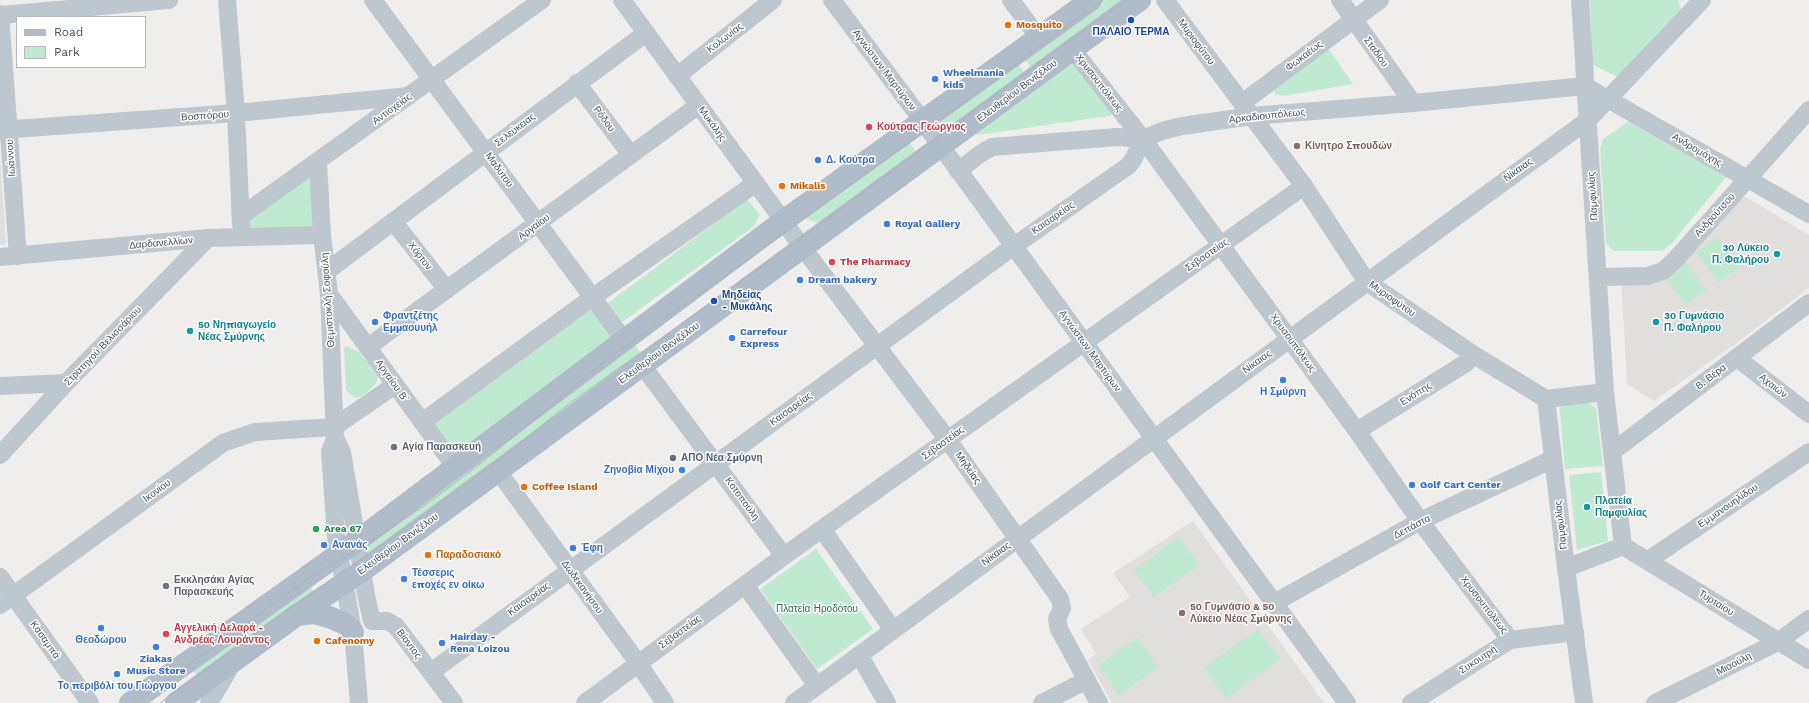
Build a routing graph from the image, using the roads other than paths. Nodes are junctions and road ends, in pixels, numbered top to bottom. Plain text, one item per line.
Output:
1 (169, 0) edge
2 (227, 0) edge
3 (373, 0) edge
4 (542, 0) edge
5 (622, 0) edge
6 (773, 0) edge
7 (832, 0) edge
8 (1011, 0) edge
9 (1091, 0) edge
10 (1140, 0) edge
11 (1165, 0) edge
12 (1340, 0) edge
13 (1380, 0) edge
14 (1580, 0) edge
15 (1702, 0) edge
16 (0, 14) edge
17 (1353, 19) junction
18 (646, 33) junction
19 (1039, 38) junction
20 (1072, 49) junction
21 (677, 76) junction
22 (432, 80) junction
23 (577, 83) junction
24 (1585, 86) junction
25 (410, 96) junction
26 (1608, 99) junction
27 (1413, 103) junction
28 (699, 105) junction
29 (1247, 110) junction
30 (1809, 110) edge
31 (236, 114) junction
32 (1588, 120) junction
33 (923, 122) junction
34 (5, 129) edge
35 (1143, 139) junction
36 (941, 147) junction
37 (486, 152) junction
38 (631, 155) junction
39 (318, 162) junction
40 (958, 171) junction
41 (1747, 179) junction
42 (756, 183) junction
43 (1304, 186) junction
44 (1809, 214) edge
45 (241, 216) junction
46 (393, 221) junction
47 (783, 221) junction
48 (538, 224) junction
49 (322, 234) junction
50 (241, 237) junction
51 (208, 238) junction
52 (1014, 246) junction
53 (1221, 246) junction
54 (803, 248) junction
55 (9, 256) edge
56 (327, 271) junction
57 (1599, 278) junction
58 (1367, 282) junction
59 (447, 290) junction
60 (329, 294) junction
61 (593, 298) junction
62 (1809, 303) edge
63 (1289, 339) junction
64 (624, 340) junction
65 (1083, 342) junction
66 (878, 346) junction
67 (368, 347) junction
68 (1474, 355) junction
69 (1737, 358) junction
70 (642, 365) junction
71 (66, 383) junction
72 (395, 385) junction
73 (0, 386) edge
74 (1605, 392) junction
75 (1546, 399) junction
76 (1809, 414) edge
77 (422, 422) junction
78 (1357, 431) junction
79 (335, 432) junction
80 (1154, 439) junction
81 (948, 440) junction
82 (1612, 452) junction
83 (1809, 452) edge
84 (0, 455) edge
85 (1553, 459) junction
86 (716, 464) junction
87 (455, 467) junction
88 (498, 471) junction
89 (1420, 521) junction
90 (822, 529) junction
91 (1018, 538) junction
92 (357, 541) junction
93 (1623, 546) junction
94 (339, 552) junction
95 (784, 556) junction
96 (1647, 561) junction
97 (1566, 568) junction
98 (570, 570) junction
99 (0, 577) edge
100 (353, 577) junction
101 (745, 586) junction
102 (7, 600) edge
103 (1274, 603) junction
104 (297, 615) junction
105 (1809, 619) edge
106 (372, 621) junction
107 (893, 630) junction
108 (353, 632) junction
109 (1576, 632) junction
110 (1510, 640) junction
111 (1778, 642) junction
112 (859, 655) junction
113 (1809, 660) edge
114 (234, 661) junction
115 (638, 663) junction
116 (431, 672) junction
117 (1087, 680) junction
118 (817, 686) junction
119 (90, 703) edge
120 (130, 703) edge
121 (176, 703) edge
122 (209, 703) edge
123 (359, 703) edge
124 (454, 703) edge
125 (586, 703) edge
126 (665, 703) edge
127 (794, 703) edge
128 (887, 703) edge
129 (1042, 703) edge
130 (1099, 703) edge
131 (1347, 703) edge
132 (1411, 703) edge
133 (1584, 703) edge
134 (1656, 703) edge

1 - 16 street
2 - 31 street
3 - 22 street, Μαδύτου
4 - 22 street, Αντιοχείας
5 - 18 street, Μυκάλης
6 - 21 street, Κολωνίας
7 - 33 street, Αγνώστων Μαρτύρων
8 - 19 street
9 - 19 main road
10 - 20 main road, Ελευθερίου Βενιζέλου
11 - 29 street, Μυριοφύτου
12 - 17 street, Σταδίου
13 - 17 street, Φωκαέως
14 - 24 street, Παμφυλίας
15 - 26 street, Νίκαιας
16 - 34 street, Ιωάννου
17 - 27 street, Σταδίου
17 - 29 street, Φωκαέως
18 - 21 street, Μυκάλης
18 - 23 street, Σελεύκειας
19 - 33 main road
20 - 35 street, Χρυσουπόλεως
20 - 36 main road, Ελευθερίου Βενιζέλου
21 - 28 street, Μυκάλης
22 - 25 street, Αντιοχείας
22 - 37 street, Μαδύτου
23 - 37 street, Σελεύκειας
23 - 38 street, Ρόδου
24 - 26 street, Ανδρομάχης
24 - 27 street, Αρκαδιουπόλεως
24 - 32 street, Παμφυλίας
25 - 31 street, Βοσπόρου
25 - 39 street, Αντιοχείας
26 - 32 street, Νίκαιας
26 - 41 street, Ανδρομάχης
27 - 29 street, Αρκαδιουπόλεως
28 - 38 street, Αργαίου
28 - 42 street, Μυκάλης
29 - 35 street, Αρκαδιουπόλεως
29 - 43 street, Μυριοφύτου
30 - 41 street, Ανδρούτσου
31 - 34 street, Βοσπόρου
31 - 45 street
32 - 57 street, Παμφυλίας
32 - 58 street, Νίκαιας
33 - 36 street, Αγνώστων Μαρτύρων
33 - 47 main road
34 - 55 street, Ιωάννου
35 - 40 street, Αρκαδιουπόλεως
35 - 52 street, Καισαρείας
35 - 53 street, Χρυσουπόλεως
36 - 40 street, Αγνώστων Μαρτύρων
36 - 54 main road, Ελευθερίου Βενιζέλου
37 - 46 street, Σελεύκειας
37 - 48 street, Μαδύτου
38 - 48 street, Αργαίου
39 - 45 street, Αντιοχείας
39 - 49 street, Θεμιστοκλή Σοφούλη
40 - 52 street, Αγνώστων Μαρτύρων
41 - 44 street, Ανδρομάχης
41 - 57 street, Ανδρούτσου
42 - 47 street, Μυκάλης
42 - 61 street
43 - 53 street, Σεβαστείας
43 - 58 street, Μυριοφύτου
45 - 50 street
46 - 56 street, Σελεύκειας
46 - 59 street, Χόρτον
47 - 54 street, Μυκάλης
47 - 64 main road
48 - 59 street, Αργαίου
48 - 61 street, Μαδύτου
49 - 50 street, Δαρδανελλίων
49 - 56 street, Θεμιστοκλή Σοφούλη
50 - 51 street, Δαρδανελλίων
51 - 55 street, Δαρδανελλίων
51 - 71 street, Στρατηγού Βελισσάριου
52 - 65 street, Αγνώστων Μαρτύρων
52 - 66 street, Καισαρείας
53 - 63 street, Χρυσουπόλεως
53 - 65 street, Σεβαστείας
54 - 66 street, Μηδείας
54 - 70 main road, Ελευθερίου Βενιζέλου
56 - 60 street, Θεμιστοκλή Σοφούλη
57 - 74 street, Παμφυλίας
58 - 63 street, Νίκαιας
58 - 68 street, Μυριοφύτου
59 - 67 street, Αργαίου
60 - 67 street, Αργαίου Β᾽
60 - 79 street, Θεμιστοκλή Σοφούλη
61 - 64 street, Μαδύτου
61 - 77 street
62 - 69 street, Β. Βέρα
63 - 78 street, Χρυσουπόλεως
63 - 80 street, Νίκαιας
64 - 87 main road
65 - 80 street, Αγνώστων Μαρτύρων
65 - 81 street, Σεβαστείας
66 - 81 street, Μηδείας
66 - 86 street, Καισαρείας
67 - 72 street, Αργαίου Β᾽
68 - 75 street, Μυριοφύτου
68 - 78 street, Ενόπης
69 - 76 street, Αχαιών
69 - 82 street, Β. Βέρα
70 - 86 street, Κοτοπούλη
70 - 88 main road, Ελευθερίου Βενιζέλου
71 - 73 street
71 - 84 street, Στρατηγού Βελισσάριου
72 - 77 street, Αργαίου Β᾽
72 - 79 street
74 - 75 street
74 - 82 street, Παμφυλίας
75 - 85 street, Παμφυλίας
77 - 87 street, Αργαίου Β᾽
78 - 89 street, Χρυσουπόλεως
79 - 92 street, Θεμιστοκλή Σοφούλη
79 - 94 street, Θεμιστοκλή Σοφούλη
79 - 102 street, Ικονίου
80 - 91 street, Νίκαιας
80 - 103 street, Αγνώστων Μαρτύρων
81 - 90 street, Σεβαστείας
81 - 91 street, Μηδείας
82 - 93 street, Παμφυλίας
83 - 96 street, Εμμανουηλίδου
85 - 89 street, Δεπάστα
85 - 97 street, Παμφυλίας
86 - 95 street, Κοτοπούλη
86 - 98 street, Καισαρείας
87 - 92 main road
88 - 98 street, Δωδεκανήσου
88 - 100 main road, Ελευθερίου Βενιζέλου
89 - 103 street, Δεπάστα
89 - 110 street, Χρυσουπόλεως
90 - 95 street, Σεβαστείας
90 - 107 street
91 - 107 street, Νίκαιας
91 - 117 street, Μηδείας
92 - 94 main road
92 - 100 street, Θεμιστοκλή Σοφούλη
93 - 96 street, Τυρταίου
93 - 97 street
94 - 100 street, Θεμιστοκλή Σοφούλη
94 - 120 main road
95 - 101 street, Σεβαστείας
96 - 111 street, Τυρταίου
97 - 109 street, Παμφυλίας
98 - 115 street, Δωδεκανήσου
98 - 116 street, Καισαρείας
99 - 102 street, Κασαμπά
100 - 104 main road, Ελευθερίου Βενιζέλου
100 - 106 street
100 - 108 street, Θεμιστοκλή Σοφούλη
101 - 115 street, Σεβαστείας
101 - 118 street
102 - 119 street, Κασαμπά
103 - 131 street, Αγνώστων Μαρτύρων
104 - 108 main road
104 - 114 main road, Ελευθερίου Βενιζέλου
105 - 111 street, Μιαούλη
106 - 108 street
106 - 116 street, Βίαντος
107 - 112 street, Νίκαιας
108 - 123 street, Θεμιστοκλή Σοφούλη
109 - 110 street, Συκουτρή
109 - 133 street, Παμφυλίας
110 - 132 street, Συκουτρή
111 - 113 street, Τυρταίου
111 - 134 street, Μιαούλη
112 - 118 street, Νίκαιας
112 - 128 street
114 - 121 main road, Ελευθερίου Βενιζέλου
114 - 122 street
115 - 125 street, Σεβαστείας
115 - 126 street, Δωδεκανήσου
116 - 124 street, Βίαντος
117 - 129 street
117 - 130 street, Μηδείας
118 - 127 street, Νίκαιας

